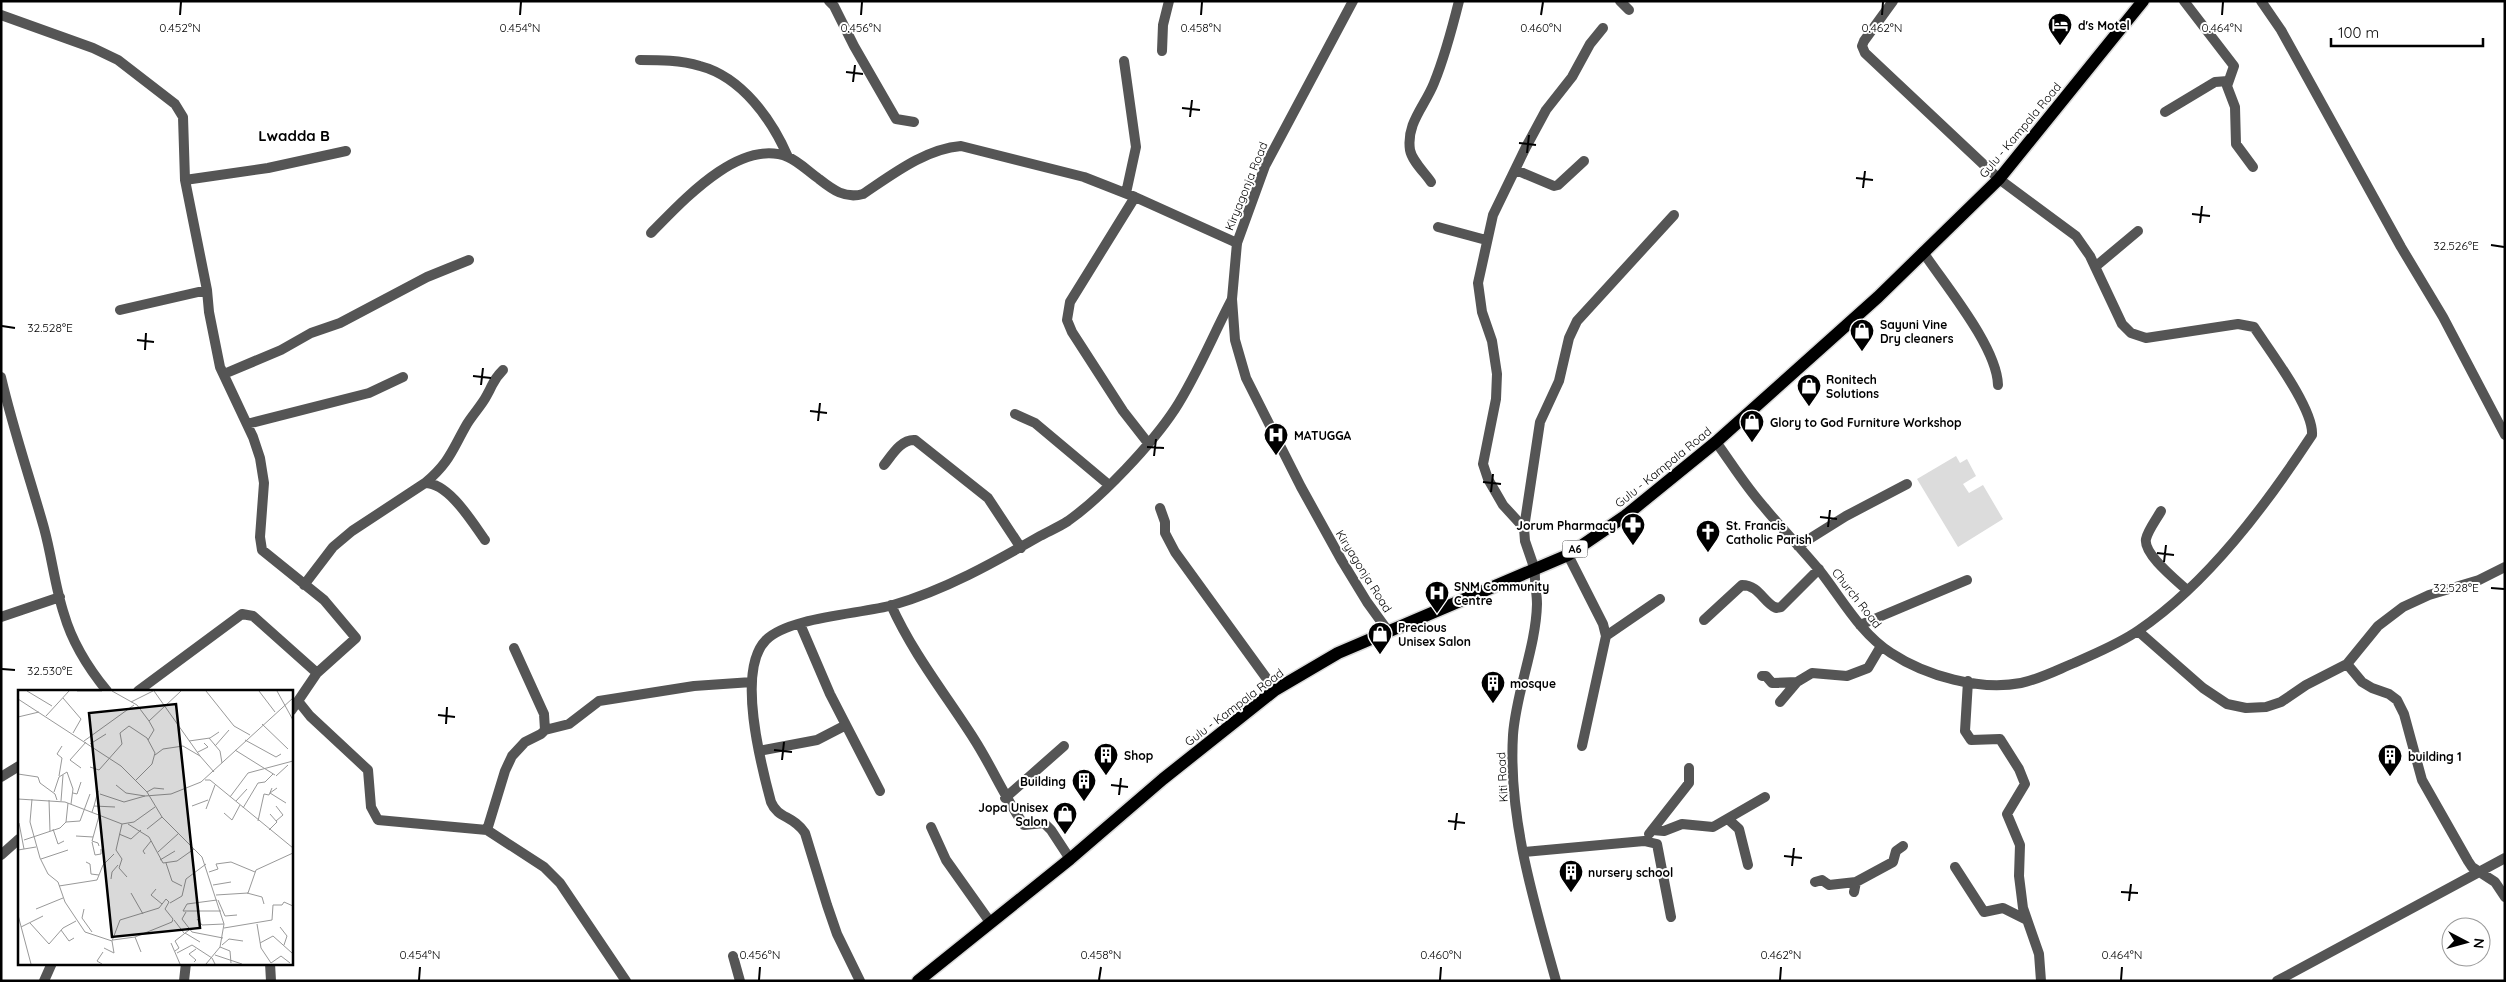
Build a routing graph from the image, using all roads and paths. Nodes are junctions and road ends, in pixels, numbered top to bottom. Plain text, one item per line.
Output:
1 (829, 1) edge
2 (1169, 1) edge
3 (1354, 1) edge
4 (1459, 1) edge
5 (1620, 1) edge
6 (1894, 1) edge
7 (2143, 1) edge
8 (2184, 1) edge
9 (2261, 1) edge
10 (1629, 10) dead end
11 (1, 15) edge
12 (1603, 28) dead end
13 (1162, 51) dead end
14 (640, 60) dead end
15 (1124, 62) dead end
16 (2228, 81) junction
17 (2165, 112) dead end
18 (914, 122) dead end
19 (346, 151) dead end
20 (788, 157) junction
21 (1584, 161) dead end
22 (2253, 168) dead end
23 (1516, 170) junction
24 (1999, 179) junction
25 (185, 180) junction
26 (1431, 182) dead end
27 (1131, 195) junction
28 (1674, 215) dead end
29 (1438, 226) dead end
30 (2138, 231) dead end
31 (651, 234) dead end
32 (1486, 240) junction
33 (1237, 243) junction
34 (1923, 252) junction
35 (469, 260) dead end
36 (2095, 266) junction
37 (208, 290) junction
38 (1232, 299) junction
39 (120, 310) dead end
40 (503, 370) dead end
41 (224, 374) junction
42 (403, 377) dead end
43 (1, 378) edge
44 (1998, 385) dead end
45 (1015, 414) dead end
46 (247, 424) junction
47 (2505, 435) edge
48 (1716, 442) junction
49 (1148, 443) junction
50 (884, 465) dead end
51 (425, 483) junction
52 (1907, 484) dead end
53 (1109, 485) junction
54 (1160, 508) dead end
55 (2161, 511) dead end
56 (1524, 528) junction
57 (485, 540) dead end
58 (1798, 546) junction
59 (1021, 548) junction
60 (1568, 554) junction
61 (2505, 566) edge
62 (1535, 570) junction
63 (1818, 570) junction
64 (1967, 580) dead end
65 (304, 585) junction
66 (2186, 590) junction
67 (60, 597) junction
68 (1660, 599) dead end
69 (891, 605) junction
70 (1, 617) edge
71 (1704, 620) dead end
72 (800, 624) junction
73 (1860, 625) junction
74 (1388, 631) junction
75 (2138, 631) junction
76 (1606, 636) junction
77 (1881, 646) junction
78 (514, 648) dead end
79 (2347, 664) junction
80 (317, 673) junction
81 (1762, 676) dead end
82 (1968, 681) junction
83 (752, 682) junction
84 (1797, 682) junction
85 (105, 690) edge
86 (139, 690) edge
87 (1275, 690) junction
88 (298, 700) junction
89 (1780, 702) dead end
90 (292, 710) edge
91 (846, 725) junction
92 (545, 730) junction
93 (1064, 746) dead end
94 (1582, 746) dead end
95 (759, 751) junction
96 (18, 767) edge
97 (1689, 768) dead end
98 (1, 777) edge
99 (880, 791) dead end
100 (1765, 797) dead end
101 (1005, 798) junction
102 (1729, 820) junction
103 (931, 827) dead end
104 (487, 830) junction
105 (1652, 830) junction
106 (18, 839) edge
107 (1644, 841) junction
108 (1903, 846) dead end
109 (1524, 852) junction
110 (1, 855) edge
111 (2505, 858) edge
112 (1070, 859) junction
113 (1748, 866) dead end
114 (1955, 867) dead end
115 (2478, 872) junction
116 (1815, 882) dead end
117 (2505, 897) edge
118 (1671, 917) dead end
119 (2027, 920) junction
120 (990, 922) junction
121 (732, 956) dead end
122 (52, 964) edge
123 (186, 964) edge
124 (270, 964) edge
125 (44, 981) edge
126 (184, 981) edge
127 (271, 981) edge
128 (626, 981) edge
129 (740, 981) edge
130 (860, 981) edge
131 (918, 981) edge
132 (1556, 981) edge
133 (2042, 981) edge
134 (2277, 981) edge

1 - 18 street
2 - 13 street
3 - 33 street, Kiryagonja Road
4 - 26 street
5 - 10 street
6 - 24 street, Church Road
7 - 24 main road, Gulu - Kampala Road / A6
8 - 16 street
9 - 47 street
11 - 25 street
12 - 23 street
14 - 20 street
15 - 27 street
16 - 17 street
16 - 22 street
19 - 25 street
20 - 27 street
20 - 31 street
21 - 23 street
23 - 32 street
24 - 34 main road, Gulu - Kampala Road / A6
24 - 36 street, Church Road
25 - 37 street
27 - 33 street
27 - 49 street
28 - 56 street
29 - 32 street
30 - 36 street
32 - 56 street
33 - 38 street, Kiryagonja Road
34 - 44 street
34 - 48 main road, Gulu - Kampala Road / A6
35 - 41 street
36 - 66 street, Church Road
37 - 39 street
37 - 41 street
38 - 49 street
38 - 74 street, Kiryagonja Road
40 - 51 street
41 - 46 street
42 - 46 street
43 - 67 street
45 - 53 street
46 - 65 street
48 - 58 street, Church Road
48 - 60 main road, Gulu - Kampala Road / A6
49 - 53 street
50 - 59 street
51 - 57 street
51 - 65 street
52 - 58 street
53 - 59 street
54 - 87 street
55 - 66 street
56 - 62 street, Kiti Road
58 - 63 street, Church Road
59 - 69 street
60 - 62 main road, Gulu - Kampala Road / A6
60 - 76 street
61 - 79 street
62 - 74 main road, Gulu - Kampala Road / A6
62 - 109 street, Kiti Road
63 - 71 street
63 - 73 street, Church Road
64 - 73 street
65 - 80 street
66 - 75 street, Church Road
67 - 70 street
67 - 85 street
68 - 76 street
69 - 72 street
69 - 101 street
72 - 83 street
72 - 91 street
73 - 77 street, Church Road
74 - 87 main road, Gulu - Kampala Road / A6
75 - 79 street
75 - 82 street, Church Road
76 - 94 street
77 - 82 street, Church Road
77 - 84 street
78 - 92 street
79 - 115 street
80 - 86 street
80 - 88 street
81 - 84 street
82 - 119 street
83 - 92 street
83 - 95 street
84 - 89 street
87 - 112 main road, Gulu - Kampala Road / A6
88 - 90 street
88 - 104 street
91 - 95 street
91 - 99 street
92 - 104 street
93 - 101 street
95 - 130 street
96 - 98 street
97 - 105 street
100 - 102 street
101 - 112 street
102 - 105 street
102 - 113 street
103 - 120 street
104 - 128 street
105 - 107 street
106 - 110 street
107 - 109 street
107 - 118 street
108 - 116 street
109 - 132 street, Kiti Road
111 - 115 street
112 - 120 main road, Gulu - Kampala Road / A6
114 - 119 street
115 - 117 street
115 - 134 street
119 - 133 street
120 - 131 main road, Gulu - Kampala Road / A6
121 - 129 street
122 - 125 street
123 - 126 street
124 - 127 street

